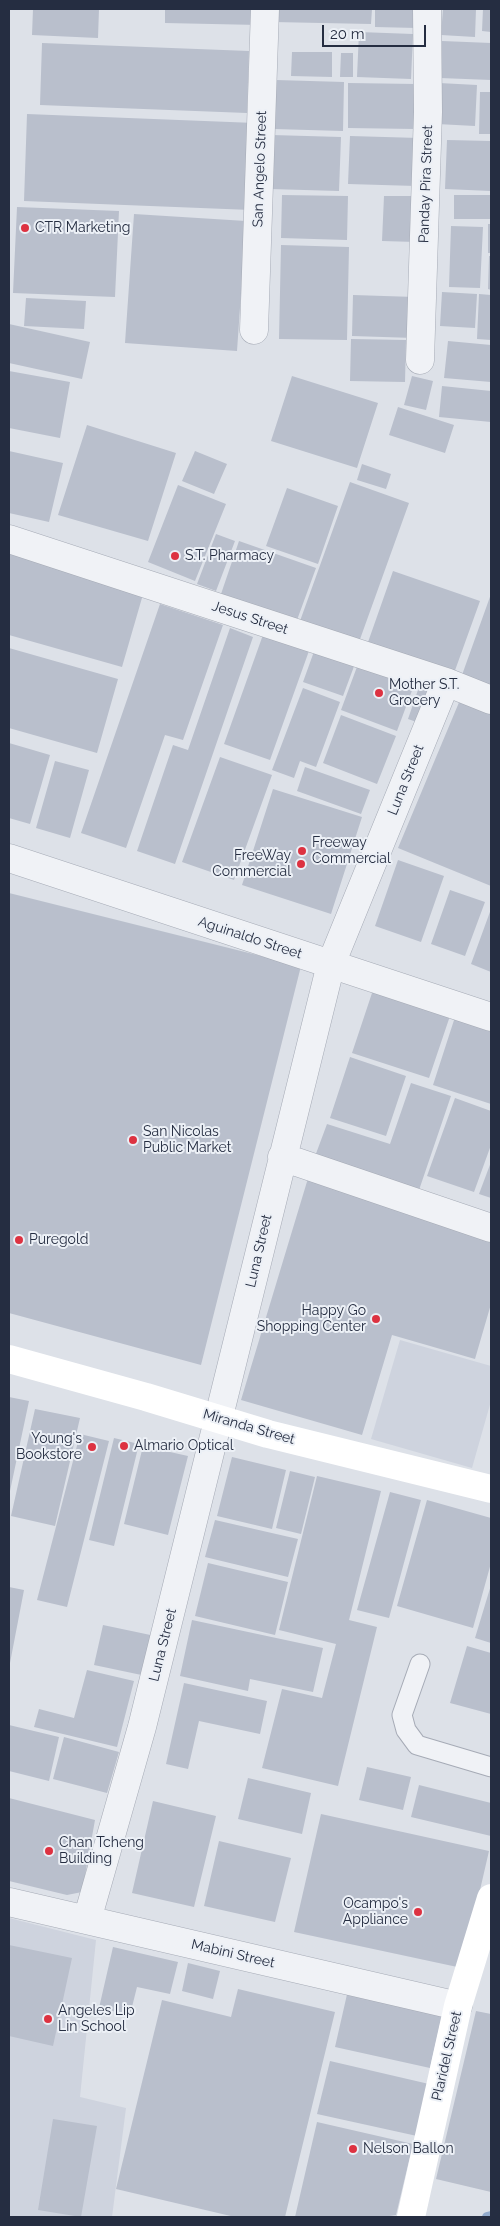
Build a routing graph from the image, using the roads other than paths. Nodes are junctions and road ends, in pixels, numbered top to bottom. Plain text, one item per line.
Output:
1 (265, 9) edge
2 (427, 9) edge
3 (254, 330) dead end
4 (420, 360) dead end
5 (9, 540) edge
6 (446, 682) junction
7 (491, 700) edge
8 (9, 858) edge
9 (331, 964) junction
10 (491, 1018) edge
11 (282, 1157) junction
12 (491, 1228) edge
13 (9, 1359) edge
14 (220, 1418) junction
15 (491, 1489) edge
16 (420, 1664) dead end
17 (491, 1767) edge
18 (491, 1898) edge
19 (9, 1902) edge
20 (86, 1920) junction
21 (458, 2006) junction
22 (411, 2215) edge

1 - 3 street, San Angelo Street
2 - 4 street, Panday Pira Street
5 - 6 street, Jesus Street
6 - 7 street, Jesus Street
6 - 9 street, Luna Street
8 - 9 street, Aguinaldo Street
9 - 10 street, Aguinaldo Street
9 - 11 street, Luna Street
11 - 12 street
11 - 14 street, Luna Street
13 - 14 main road, Miranda Street
14 - 15 main road, Miranda Street
14 - 20 street, Luna Street
16 - 17 lane
18 - 21 main road, Plaridel Street
19 - 20 street, Mabini Street
20 - 21 street, Mabini Street
21 - 22 main road, Plaridel Street

